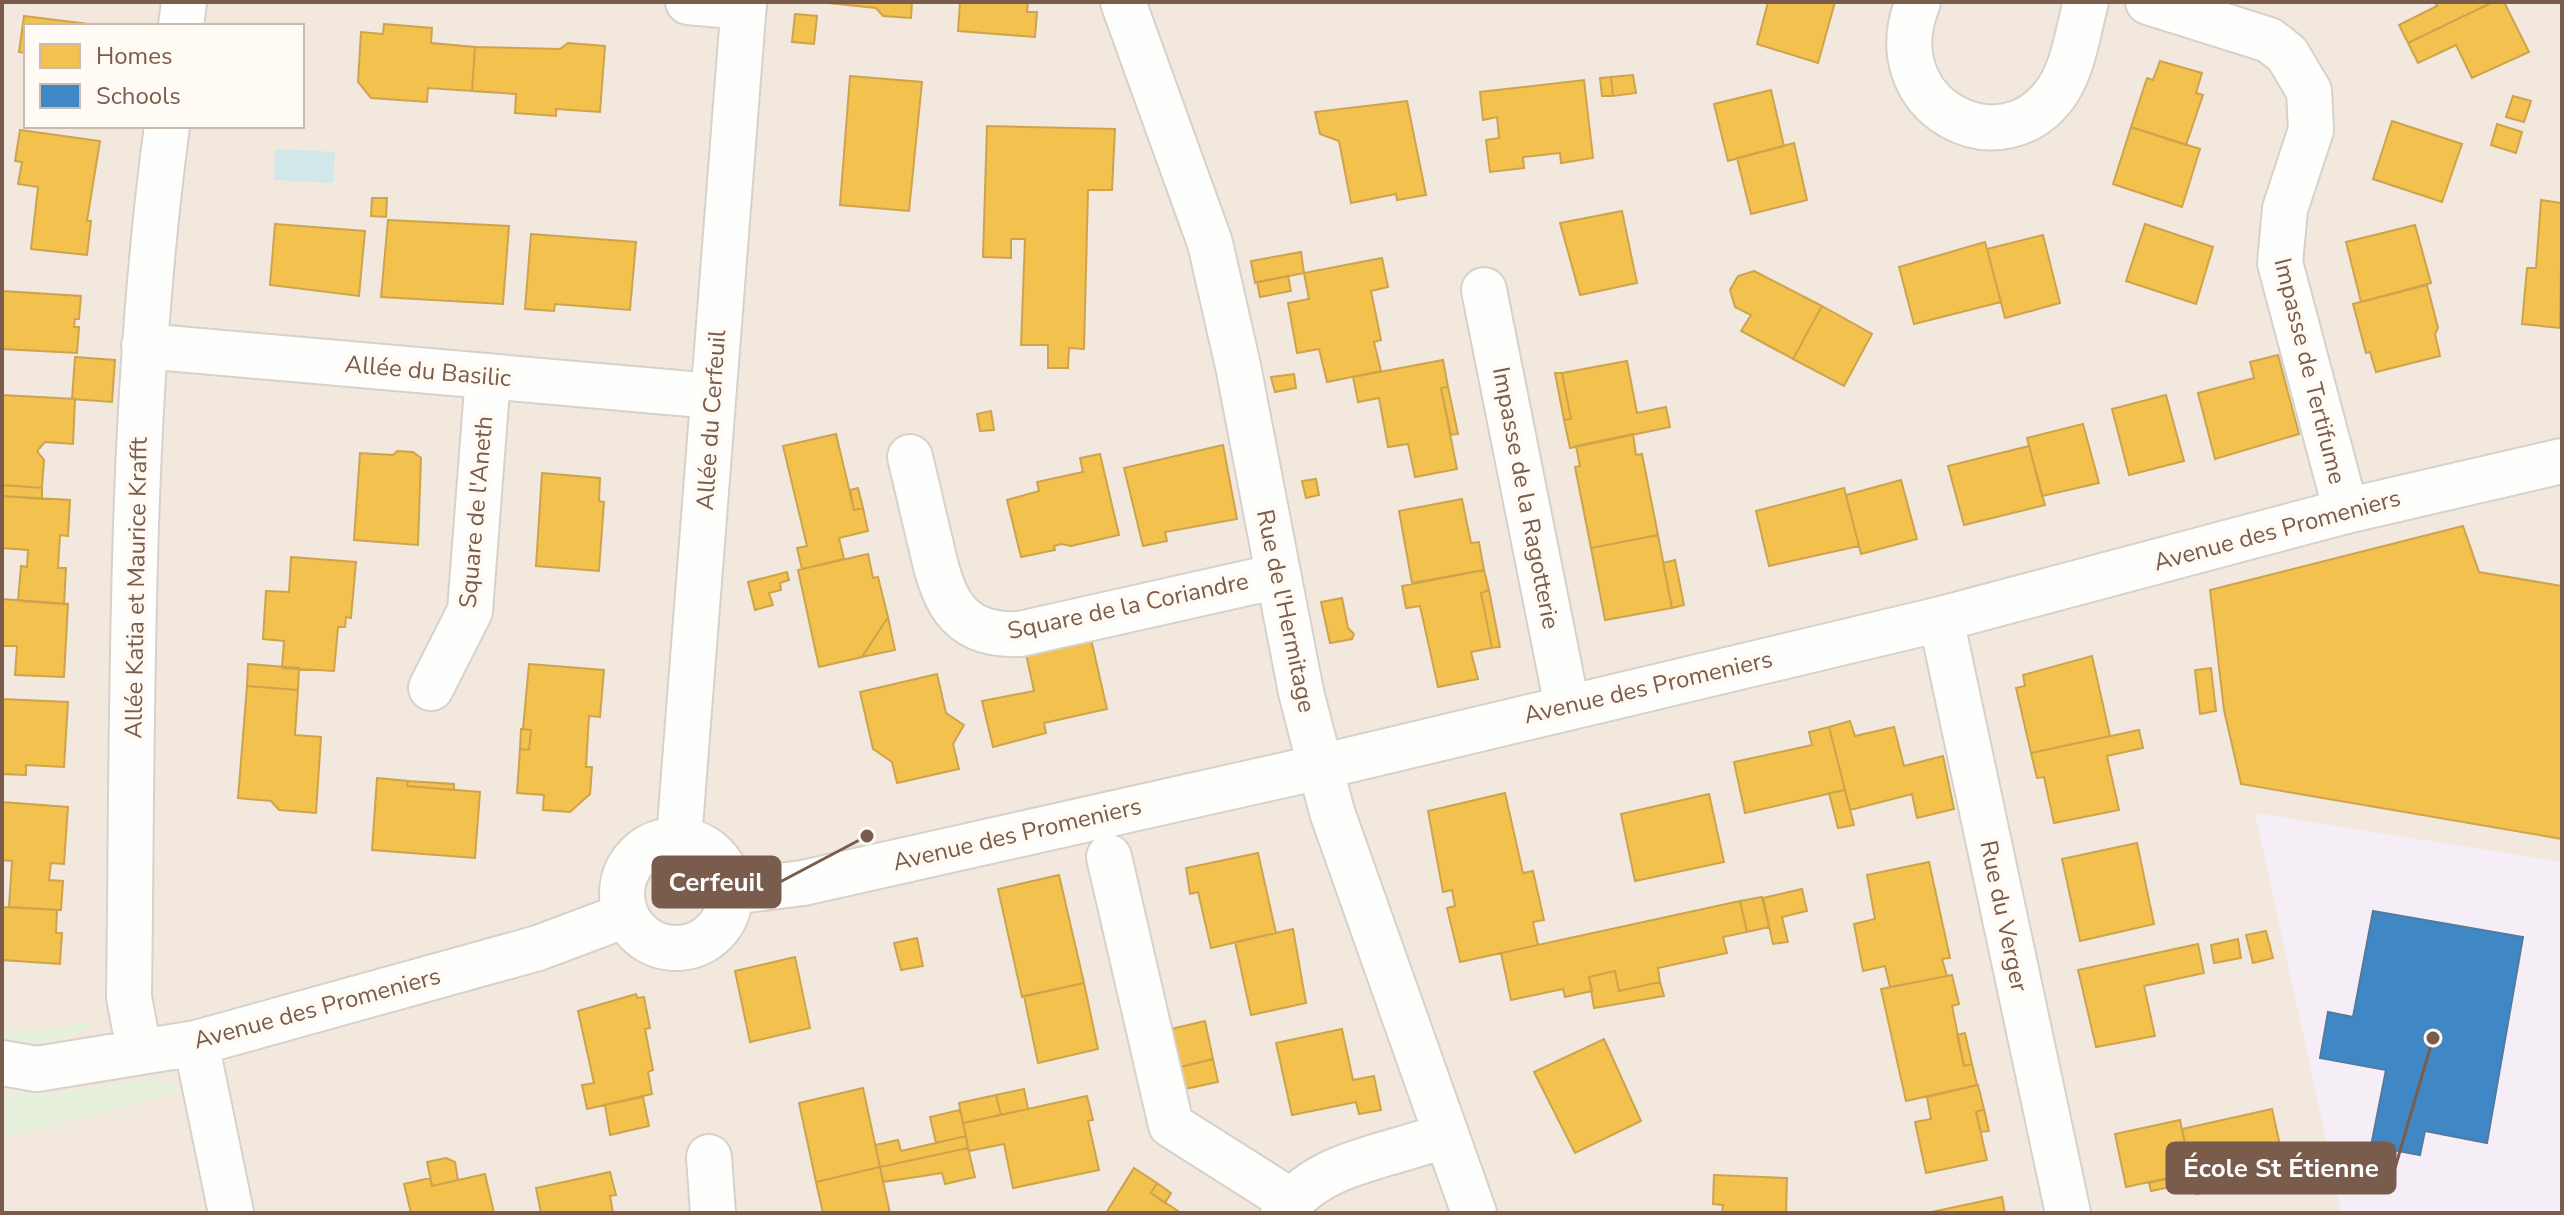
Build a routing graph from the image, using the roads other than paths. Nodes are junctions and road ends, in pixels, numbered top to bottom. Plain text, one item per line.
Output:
1 (184, 2) edge
2 (688, 2) edge
3 (1123, 2) edge
4 (1918, 2) edge
5 (2086, 2) edge
6 (2148, 2) edge
7 (744, 5) edge
8 (181, 24) edge
9 (167, 128) edge
10 (1484, 290) dead end
11 (144, 346) junction
12 (488, 376) junction
13 (713, 396) junction
14 (910, 457) dead end
15 (2562, 461) edge
16 (2346, 511) junction
17 (1278, 576) junction
18 (1941, 619) junction
19 (431, 688) dead end
20 (1567, 706) junction
21 (1320, 767) junction
22 (679, 839) junction
23 (1109, 857) dead end
24 (730, 892) junction
25 (626, 915) junction
26 (196, 1043) junction
27 (139, 1051) junction
28 (2, 1063) edge
29 (1444, 1135) junction
30 (709, 1157) dead end
31 (1287, 1207) edge
32 (231, 1213) edge
33 (713, 1213) edge
34 (1474, 1213) edge
35 (2068, 1213) edge

1 - 8 street
2 - 7 street
3 - 17 street, Rue de l'Hermitage
4 - 5 street
6 - 16 street, Impasse de Tertifume
7 - 13 street, Allée du Cerfeuil
9 - 11 street, Allée Katia et Maurice Krafft
10 - 20 street, Impasse de la Ragotterie
11 - 12 street, Allée du Basilic
11 - 27 street, Allée Katia et Maurice Krafft
12 - 13 street, Allée du Basilic
12 - 19 street, Square de l'Aneth
13 - 22 street, Allée du Cerfeuil
14 - 17 street, Square de la Coriandre
15 - 16 street, Avenue des Promeniers
16 - 18 street, Avenue des Promeniers
17 - 21 street, Rue de l'Hermitage
18 - 20 street, Avenue des Promeniers
18 - 35 street, Rue du Verger
20 - 21 street, Avenue des Promeniers
21 - 24 street, Avenue des Promeniers
21 - 29 street, Rue de l'Hermitage
22 - 24 street
22 - 25 street
23 - 31 street
24 - 25 street
25 - 26 street, Avenue des Promeniers
26 - 27 street, Avenue des Promeniers
26 - 32 street
27 - 28 street, Avenue des Promeniers
29 - 31 street
29 - 34 street, Rue de l'Hermitage
30 - 33 street

